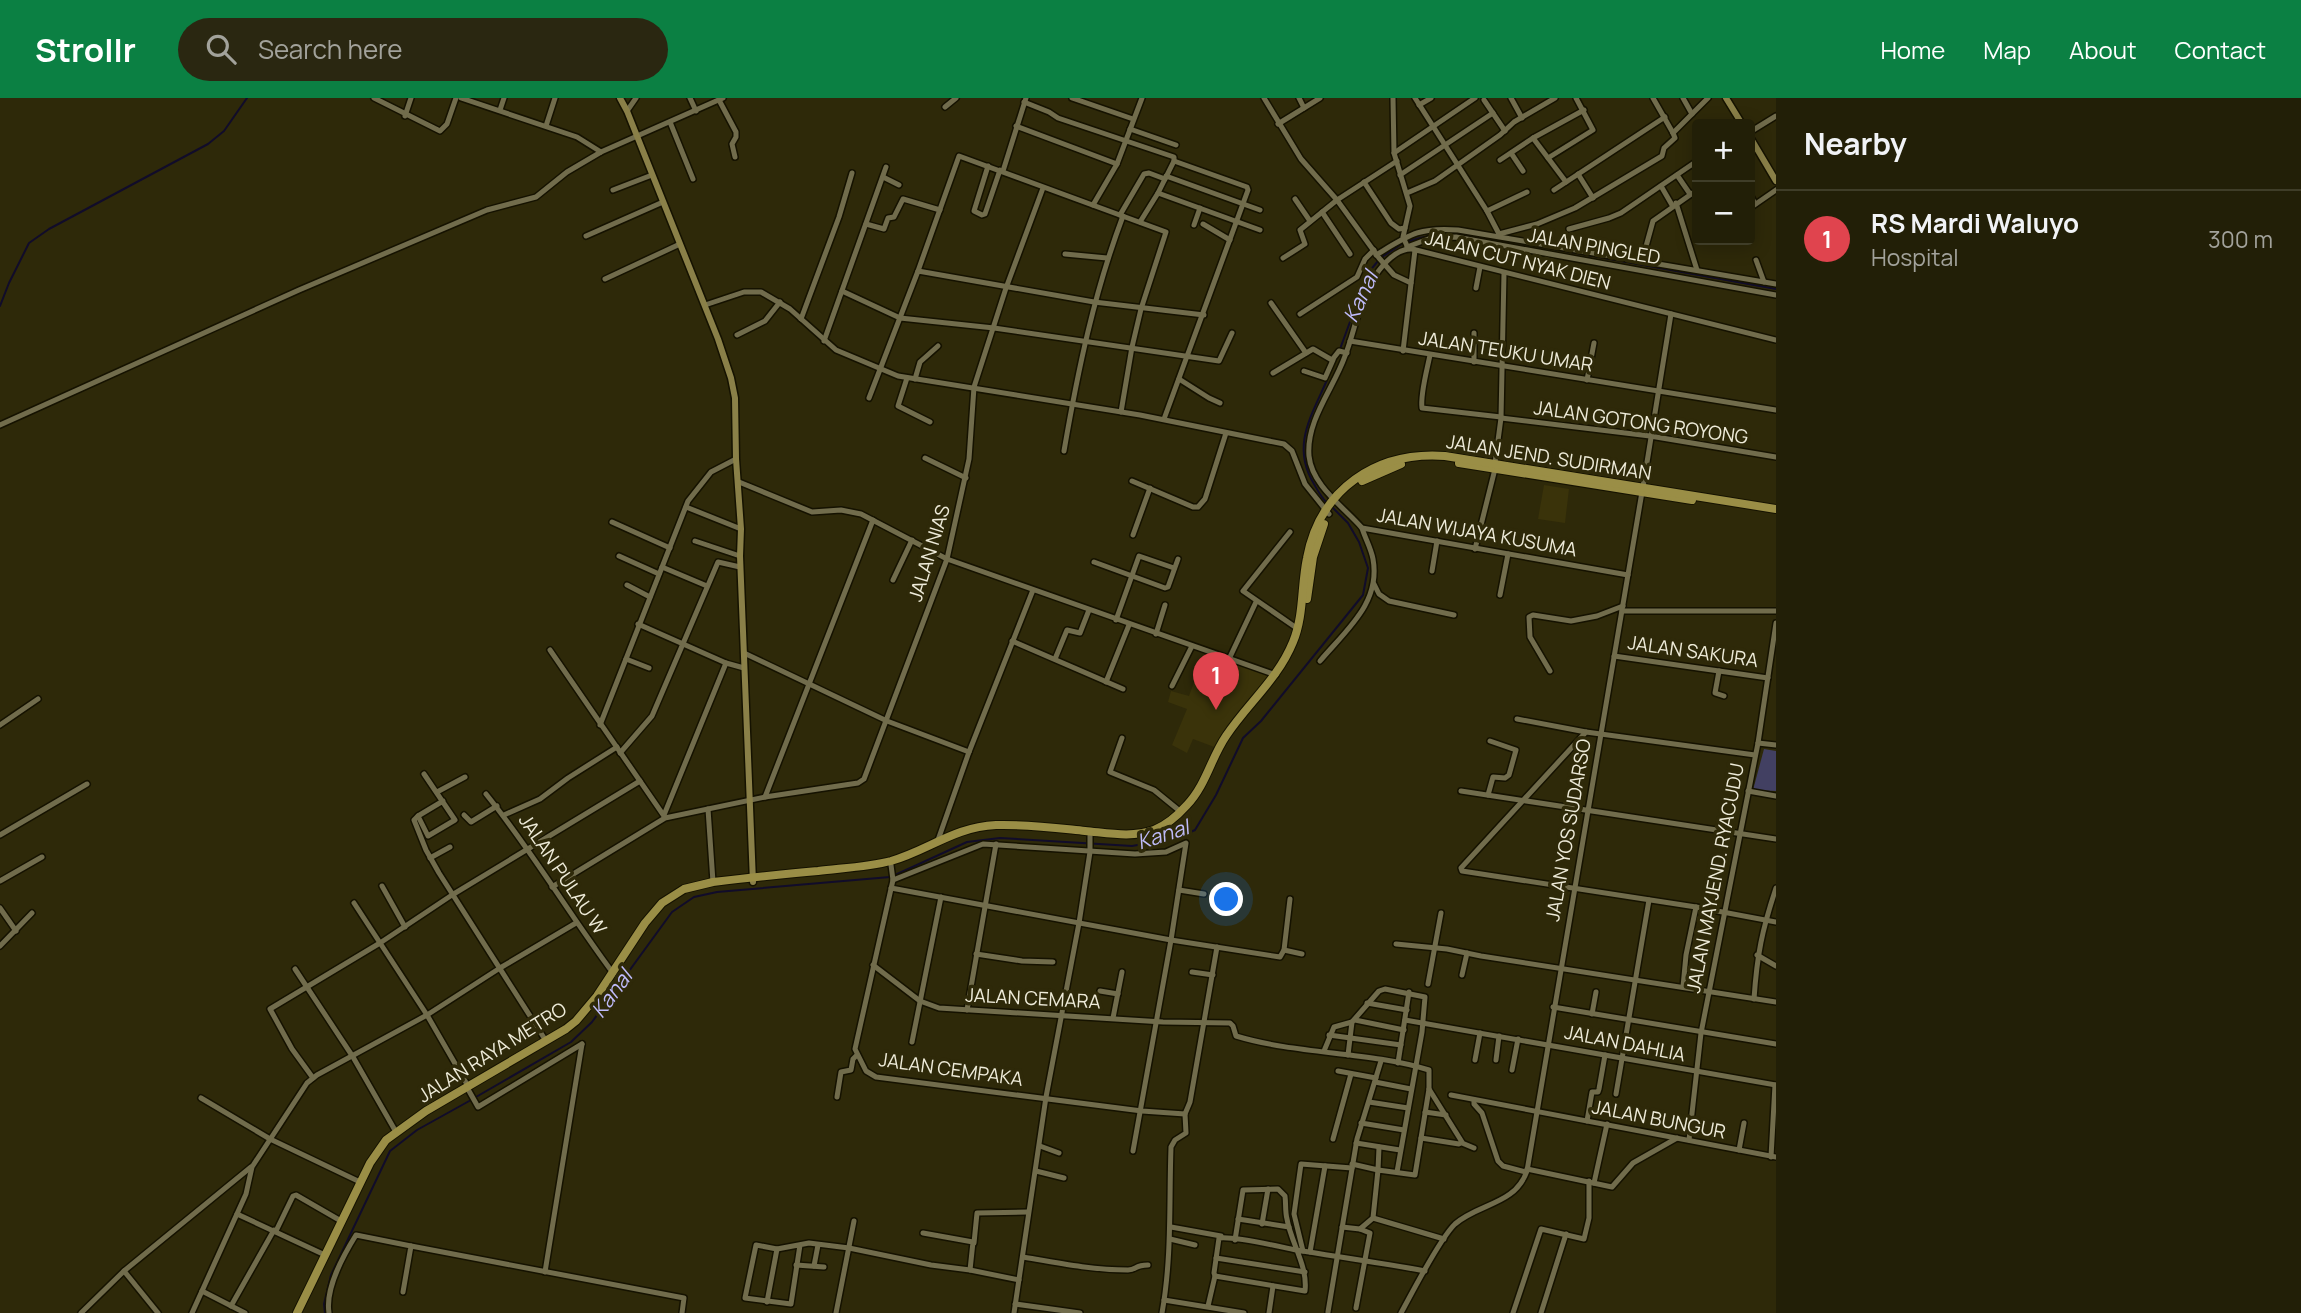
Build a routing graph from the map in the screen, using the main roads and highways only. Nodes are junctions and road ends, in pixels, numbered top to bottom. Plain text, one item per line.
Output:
1 (620, 98) edge
2 (1726, 98) edge
3 (1739, 119) edge
4 (1755, 143) edge
5 (1776, 181) edge
6 (1331, 506) junction
7 (1776, 511) edge
8 (1296, 644) junction
9 (1071, 832) junction
10 (753, 880) junction
11 (629, 952) junction
12 (617, 971) junction
13 (468, 1089) junction
14 (300, 1313) edge

1 - 10 main road
2 - 3 main road
4 - 5 main road
6 - 7 highway, JALAN JEND. SUDIRMAN
6 - 8 highway
6 - 8 highway
8 - 9 highway
8 - 9 highway
9 - 10 highway
9 - 10 highway
10 - 11 highway
10 - 11 highway
11 - 12 highway
12 - 13 highway, JALAN RAYA METRO
12 - 13 highway
13 - 14 highway
13 - 14 highway, JALAN RAYA METRO

